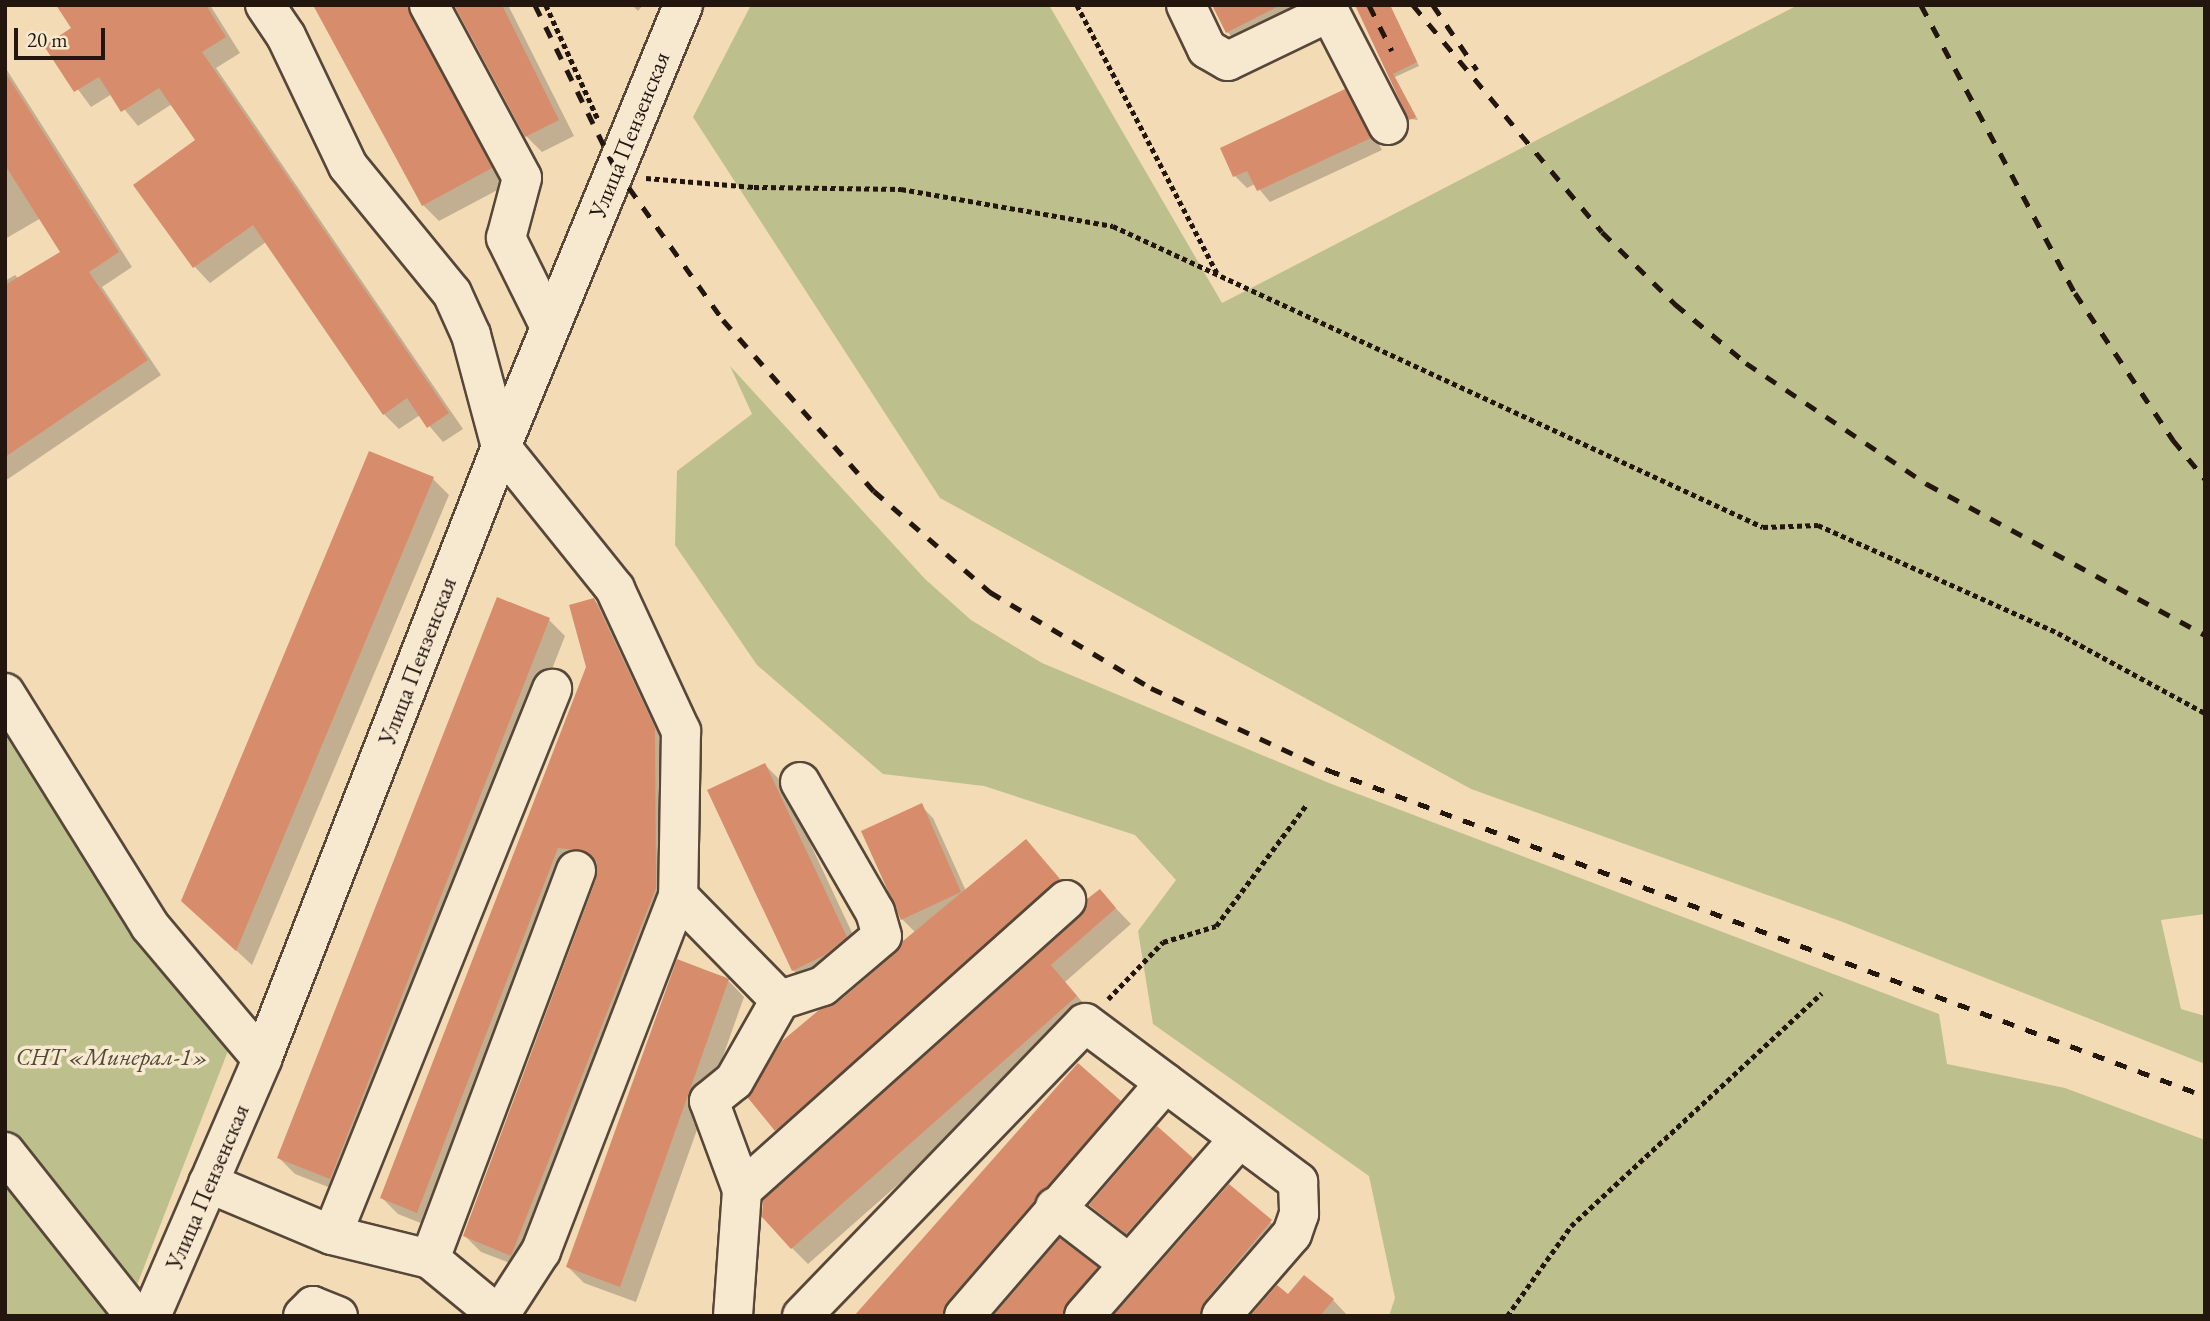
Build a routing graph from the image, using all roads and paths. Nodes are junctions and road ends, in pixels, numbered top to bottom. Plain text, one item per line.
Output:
1 (265, 5) edge
2 (429, 5) edge
3 (546, 5) edge
4 (683, 5) edge
5 (1077, 5) edge
6 (1186, 5) edge
7 (1328, 9) edge
8 (1388, 125) dead end
9 (619, 160) junction
10 (1217, 274) junction
11 (550, 327) junction
12 (501, 447) junction
13 (552, 689) dead end
14 (5, 693) edge
15 (2205, 713) edge
16 (800, 782) dead end
17 (1307, 804) dead end
18 (576, 871) dead end
19 (678, 896) junction
20 (1066, 900) dead end
21 (1822, 993) dead end
22 (780, 1000) junction
23 (1085, 1023) junction
24 (262, 1059) junction
25 (1165, 1083) junction
26 (1238, 1140) junction
27 (5, 1152) edge
28 (208, 1183) junction
29 (741, 1190) junction
30 (1055, 1206) junction
31 (332, 1235) junction
32 (430, 1259) junction
33 (1128, 1263) junction
34 (135, 1316) edge
35 (151, 1316) edge
36 (303, 1316) edge
37 (338, 1316) edge
38 (499, 1316) edge
39 (733, 1316) edge
40 (802, 1316) edge
41 (964, 1316) edge
42 (1084, 1316) edge
43 (1221, 1316) edge
44 (1507, 1316) edge

1 - 12 street
2 - 11 street
3 - 9 path
4 - 9 street, Улица Пензенская
5 - 10 path
6 - 7 street
7 - 8 street
9 - 10 path
9 - 11 street, Улица Пензенская
10 - 15 path
11 - 12 street, Улица Пензенская
12 - 19 street
12 - 24 street, Улица Пензенская
13 - 31 street
14 - 24 street
16 - 22 street
17 - 23 path
18 - 32 street
19 - 22 street
19 - 38 street
20 - 29 street
21 - 44 path
22 - 29 street
23 - 25 street
23 - 40 street
24 - 28 street, Улица Пензенская
25 - 26 street
25 - 30 street
26 - 33 street
26 - 43 street
27 - 34 street
28 - 31 street
28 - 35 street, Улица Пензенская
29 - 39 street
30 - 33 street
30 - 41 street
31 - 32 street
32 - 38 street
33 - 42 street
36 - 37 street

